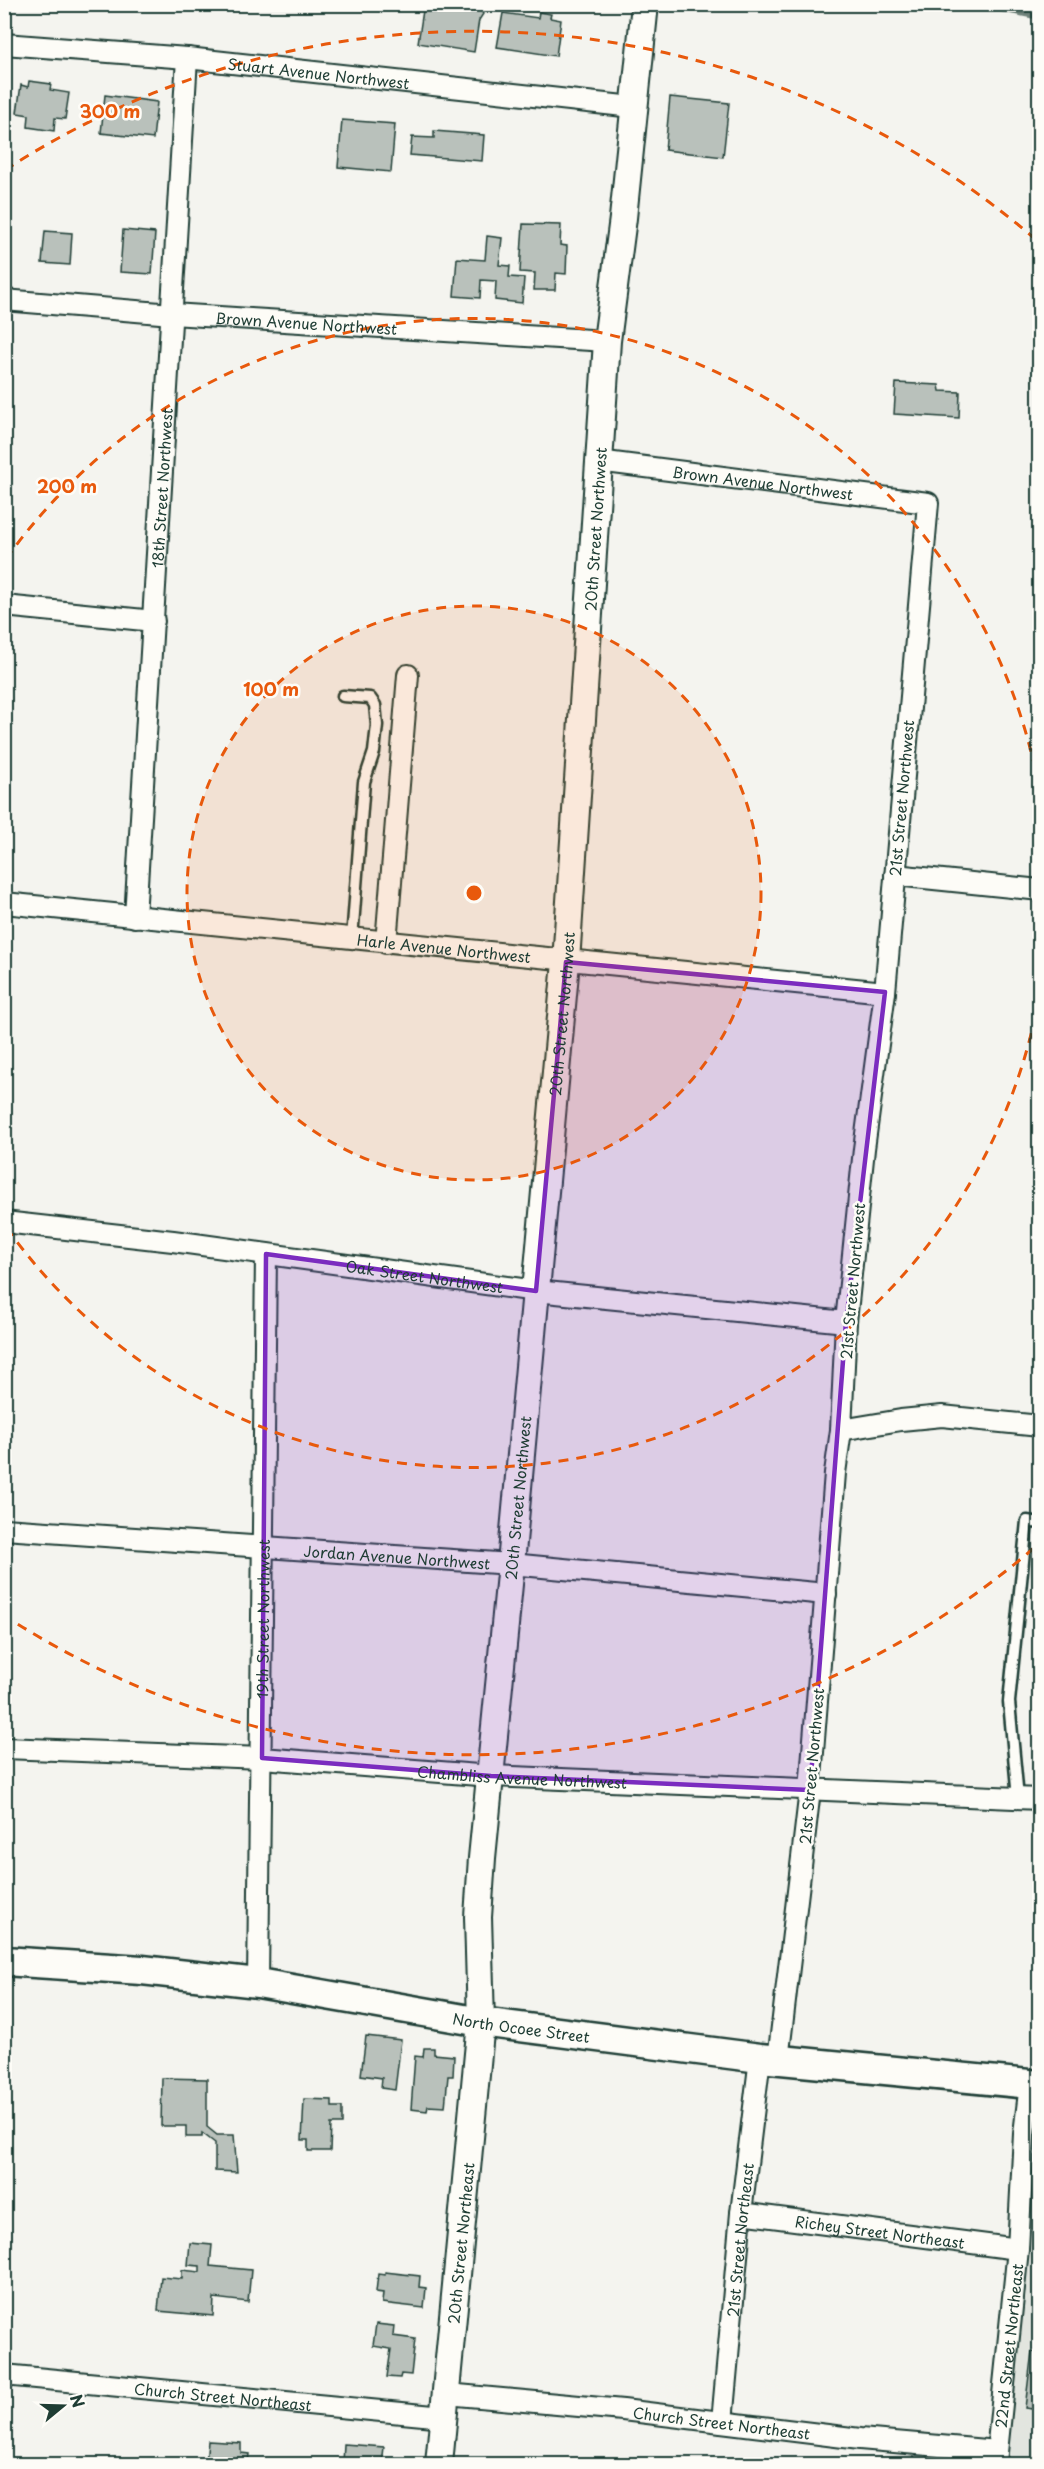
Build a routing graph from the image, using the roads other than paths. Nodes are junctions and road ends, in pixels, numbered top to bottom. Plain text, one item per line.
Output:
1 (645, 4) edge
2 (4, 44) edge
3 (187, 57) junction
4 (633, 107) junction
5 (4, 300) edge
6 (172, 314) junction
7 (607, 341) junction
8 (598, 461) junction
9 (928, 502) joint
10 (4, 606) edge
11 (154, 621) junction
12 (408, 675) dead end
13 (343, 696) dead end
14 (895, 875) junction
15 (1040, 890) edge
16 (4, 903) edge
17 (135, 916) junction
18 (352, 939) junction
19 (386, 943) junction
20 (566, 962) junction
21 (885, 992) junction
22 (4, 1222) edge
23 (266, 1254) junction
24 (536, 1291) junction
25 (846, 1322) junction
26 (1040, 1426) edge
27 (841, 1430) junction
28 (1040, 1523) edge
29 (4, 1529) edge
30 (262, 1547) junction
31 (511, 1564) junction
32 (826, 1594) junction
33 (4, 1748) edge
34 (262, 1758) junction
35 (491, 1776) junction
36 (810, 1790) junction
37 (1018, 1798) junction
38 (1040, 1799) edge
39 (4, 1961) edge
40 (258, 1983) junction
41 (481, 2022) junction
42 (769, 2059) junction
43 (1035, 2085) edge
44 (741, 2213) junction
45 (1018, 2249) junction
46 (4, 2375) edge
47 (445, 2406) junction
48 (722, 2422) junction
49 (996, 2458) edge
50 (440, 2464) edge

1 - 4 street, 20th Street Northwest
2 - 3 street, Stuart Avenue Northwest
3 - 4 street, Stuart Avenue Northwest
3 - 6 street, 18th Street Northwest
4 - 7 street, 20th Street Northwest
5 - 6 street, Brown Avenue Northwest
6 - 7 street, Brown Avenue Northwest
6 - 11 street, 18th Street Northwest
7 - 8 street, 20th Street Northwest
8 - 9 street, Brown Avenue Northwest
8 - 20 street, 20th Street Northwest
9 - 14 street, 21st Street Northwest
10 - 11 street
11 - 17 street, 18th Street Northwest
12 - 19 street
13 - 18 lane
14 - 15 street
14 - 21 street, 21st Street Northwest
16 - 17 street, Harle Avenue Northwest
17 - 18 street, Harle Avenue Northwest
18 - 19 street, Harle Avenue Northwest
19 - 20 street, Harle Avenue Northwest
20 - 21 street, Harle Avenue Northwest
20 - 24 street, 20th Street Northwest
21 - 25 street, 21st Street Northwest
22 - 23 street, Oak Street Northwest
23 - 24 street, Oak Street Northwest
23 - 30 street, 19th Street Northwest
24 - 25 street, Oak Street Northwest
24 - 31 street, 20th Street Northwest
25 - 27 street, 21st Street Northwest
26 - 27 street
27 - 32 street, 21st Street Northwest
28 - 37 lane
29 - 30 street, Jordan Avenue Northwest
30 - 31 street, Jordan Avenue Northwest
30 - 34 street, 19th Street Northwest
31 - 32 street, Jordan Avenue Northwest
31 - 35 street, 20th Street Northwest
32 - 36 street, 21st Street Northwest
33 - 34 street, Chambliss Avenue Northwest
34 - 35 street, Chambliss Avenue Northwest
34 - 40 street, 19th Street Northwest
35 - 36 street, Chambliss Avenue Northwest
35 - 41 street, 20th Street Northwest
36 - 37 street, Chambliss Avenue Northwest
36 - 42 street, 21st Street Northwest
37 - 38 street, Chambliss Avenue Northwest
39 - 40 main road, North Ocoee Street
40 - 41 main road, North Ocoee Street
41 - 42 main road, North Ocoee Street
41 - 47 street, 20th Street Northeast
42 - 43 main road, North Ocoee Street
42 - 44 street, 21st Street Northeast
43 - 45 street, 22nd Street Northeast
44 - 45 street, Richey Street Northeast
44 - 48 street, 21st Street Northeast
45 - 49 street, 22nd Street Northeast
46 - 47 street, Church Street Northeast
47 - 48 street, Church Street Northeast
47 - 50 street, 20th Street Northeast
48 - 49 street, Church Street Northeast

